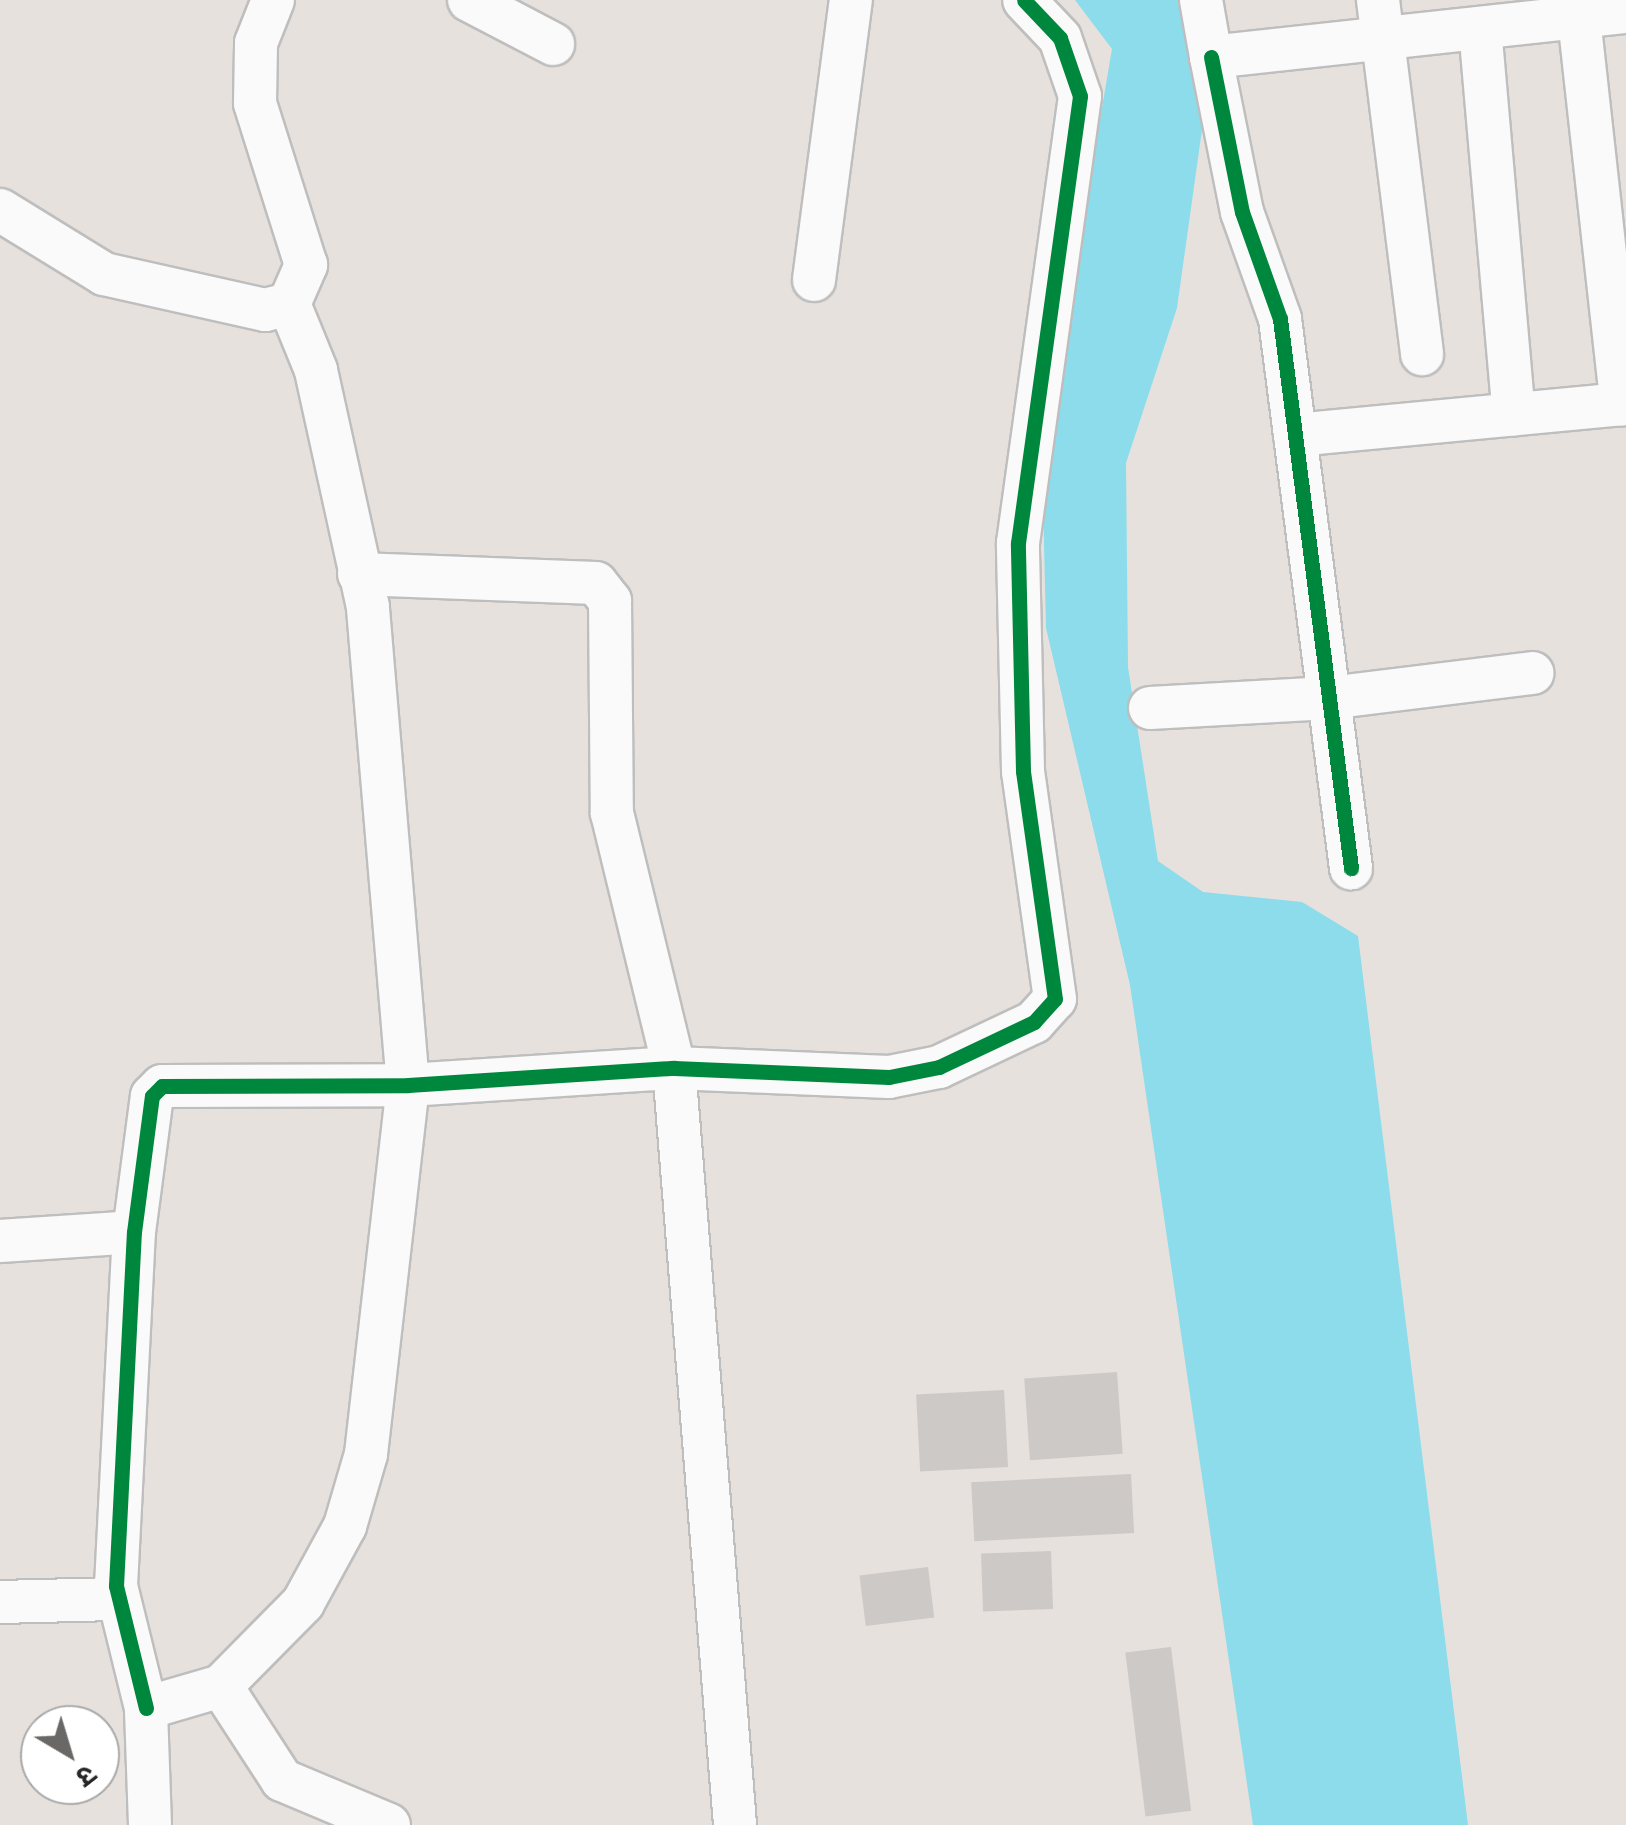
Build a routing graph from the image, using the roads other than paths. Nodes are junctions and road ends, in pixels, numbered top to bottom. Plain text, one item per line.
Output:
1 (274, 0) edge
2 (470, 0) edge
3 (852, 0) edge
4 (1024, 0) edge
5 (1201, 0) edge
6 (1578, 9) edge
7 (1626, 12) edge
8 (1380, 19) edge
9 (1480, 28) junction
10 (553, 44) dead end
11 (1212, 56) junction
12 (0, 210) edge
13 (814, 280) dead end
14 (288, 304) junction
15 (1422, 354) dead end
16 (1624, 404) edge
17 (1514, 414) junction
18 (1295, 435) junction
19 (359, 574) junction
20 (1532, 672) dead end
21 (1329, 698) junction
22 (1150, 708) dead end
23 (1351, 868) dead end
24 (674, 1068) junction
25 (408, 1085) junction
26 (134, 1232) junction
27 (0, 1241) edge
28 (117, 1599) junction
29 (0, 1602) edge
30 (222, 1686) junction
31 (146, 1708) junction
32 (150, 1825) edge
33 (389, 1825) edge
34 (735, 1825) edge

1 - 14 street
2 - 10 street
3 - 13 street
4 - 24 street
5 - 11 street
6 - 7 street
6 - 9 street
6 - 16 street
8 - 9 street
8 - 11 street
8 - 15 street
9 - 17 street
11 - 18 street
12 - 14 street
14 - 19 street
16 - 17 street
17 - 18 street
18 - 21 street
19 - 24 street
19 - 25 street
20 - 21 street
21 - 22 street
21 - 23 street
24 - 25 street
24 - 34 street
25 - 26 street
25 - 30 street
26 - 27 street
26 - 28 street
28 - 29 street
28 - 31 street
30 - 31 street
30 - 33 street
31 - 32 street

